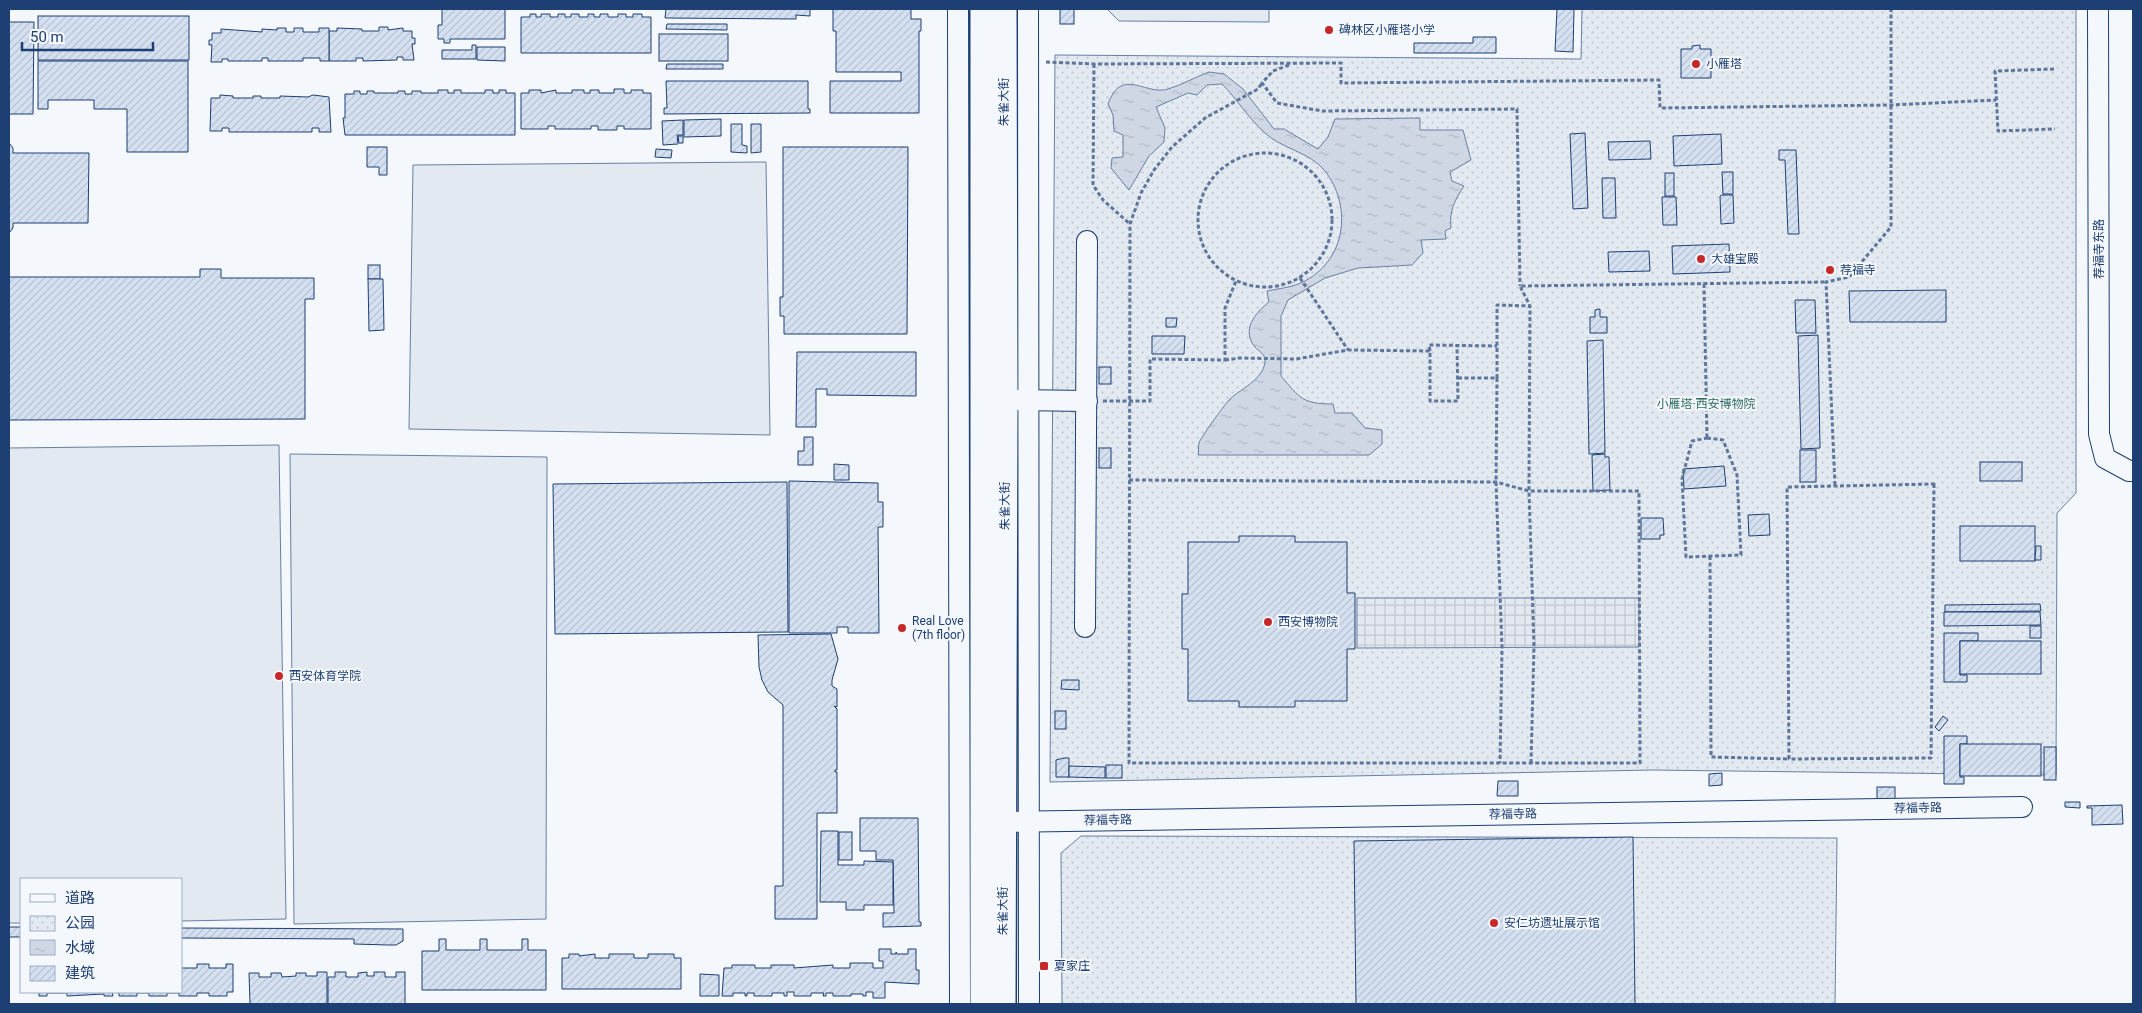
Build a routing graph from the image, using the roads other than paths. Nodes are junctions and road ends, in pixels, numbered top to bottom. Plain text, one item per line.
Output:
1 (958, 9) edge
2 (983, 9) edge
3 (1004, 9) edge
4 (1028, 9) edge
5 (2098, 9) edge
6 (1086, 241) dead end
7 (1017, 400) junction
8 (1087, 401) junction
9 (2133, 471) edge
10 (1085, 627) dead end
11 (2022, 807) dead end
12 (1029, 821) junction
13 (1003, 822) junction
14 (960, 1004) edge
15 (983, 1004) edge
16 (1003, 1004) edge
17 (1029, 1004) edge

1 - 14 street
2 - 15 main road, 朱雀大街
3 - 7 main road, 朱雀大街
4 - 7 street
5 - 9 street, 荐福寺东路
6 - 8 street
7 - 8 street
7 - 12 street
7 - 13 main road, 朱雀大街
8 - 10 street
11 - 12 street, 荐福寺路
12 - 13 street, 荐福寺路
12 - 17 street
13 - 16 main road, 朱雀大街

